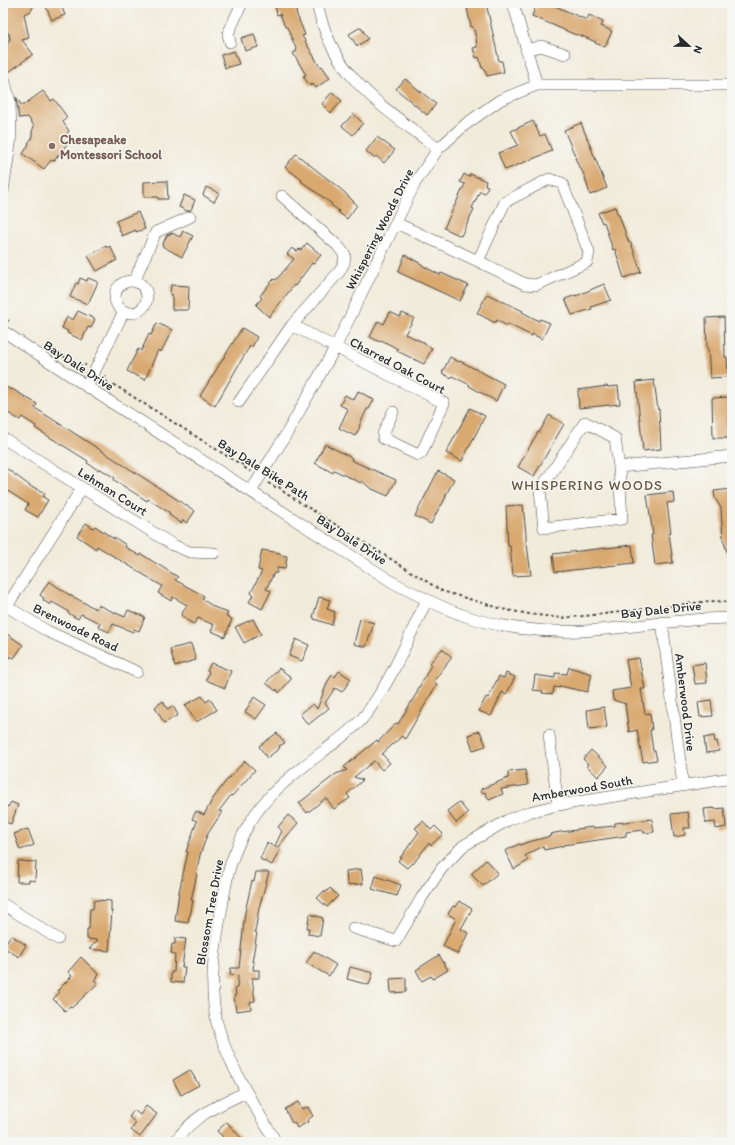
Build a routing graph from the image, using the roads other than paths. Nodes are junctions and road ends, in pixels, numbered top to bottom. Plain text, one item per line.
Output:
1 (242, 3) edge
2 (317, 3) edge
3 (513, 3) edge
4 (230, 42) dead end
5 (526, 50) junction
6 (565, 54) dead end
7 (3, 75) edge
8 (537, 85) junction
9 (732, 85) edge
10 (7, 139) edge
11 (438, 149) junction
12 (3, 191) edge
13 (282, 196) dead end
14 (190, 217) dead end
15 (396, 223) junction
16 (478, 261) junction
17 (136, 282) junction
18 (124, 311) junction
19 (292, 325) junction
20 (3, 331) edge
21 (335, 348) junction
22 (87, 387) junction
23 (239, 402) dead end
24 (393, 412) dead end
25 (3, 438) edge
26 (732, 456) edge
27 (619, 467) junction
28 (82, 488) junction
29 (251, 491) junction
30 (214, 553) dead end
31 (427, 600) junction
32 (5, 605) edge
33 (732, 618) edge
34 (662, 622) junction
35 (137, 672) dead end
36 (549, 735) dead end
37 (732, 778) edge
38 (683, 785) junction
39 (558, 805) junction
40 (3, 904) edge
41 (353, 928) dead end
42 (58, 939) dead end
43 (246, 1092) junction
44 (175, 1142) edge
45 (276, 1142) edge

1 - 4 street
2 - 11 street
3 - 5 street
5 - 6 street
5 - 8 street
7 - 10 street
8 - 9 street, Whispering Woods Drive
8 - 11 street, Whispering Woods Drive
10 - 12 street
11 - 15 street, Whispering Woods Drive
13 - 19 street
14 - 17 street
15 - 16 street
15 - 21 street, Whispering Woods Drive
16 - 16 street
17 - 18 street
17 - 18 street
18 - 22 street
19 - 21 street
19 - 23 street
20 - 22 street, Bay Dale Drive
21 - 24 street, Charred Oak Court
21 - 29 street, Whispering Woods Drive
22 - 29 street, Bay Dale Drive
25 - 28 street, Lehman Court
26 - 27 street
27 - 27 street
28 - 30 street, Lehman Court
28 - 32 street
29 - 31 street, Bay Dale Drive
31 - 34 street, Bay Dale Drive
31 - 43 street, Blossom Tree Drive
32 - 35 street, Brenwoode Road
33 - 34 street, Bay Dale Drive
34 - 38 street, Amberwood Drive
36 - 39 street
37 - 38 street, Amberwood South
38 - 39 street, Amberwood South
39 - 41 street, Amberwood South
40 - 42 street
43 - 44 street
43 - 45 street, Blossom Tree Drive

